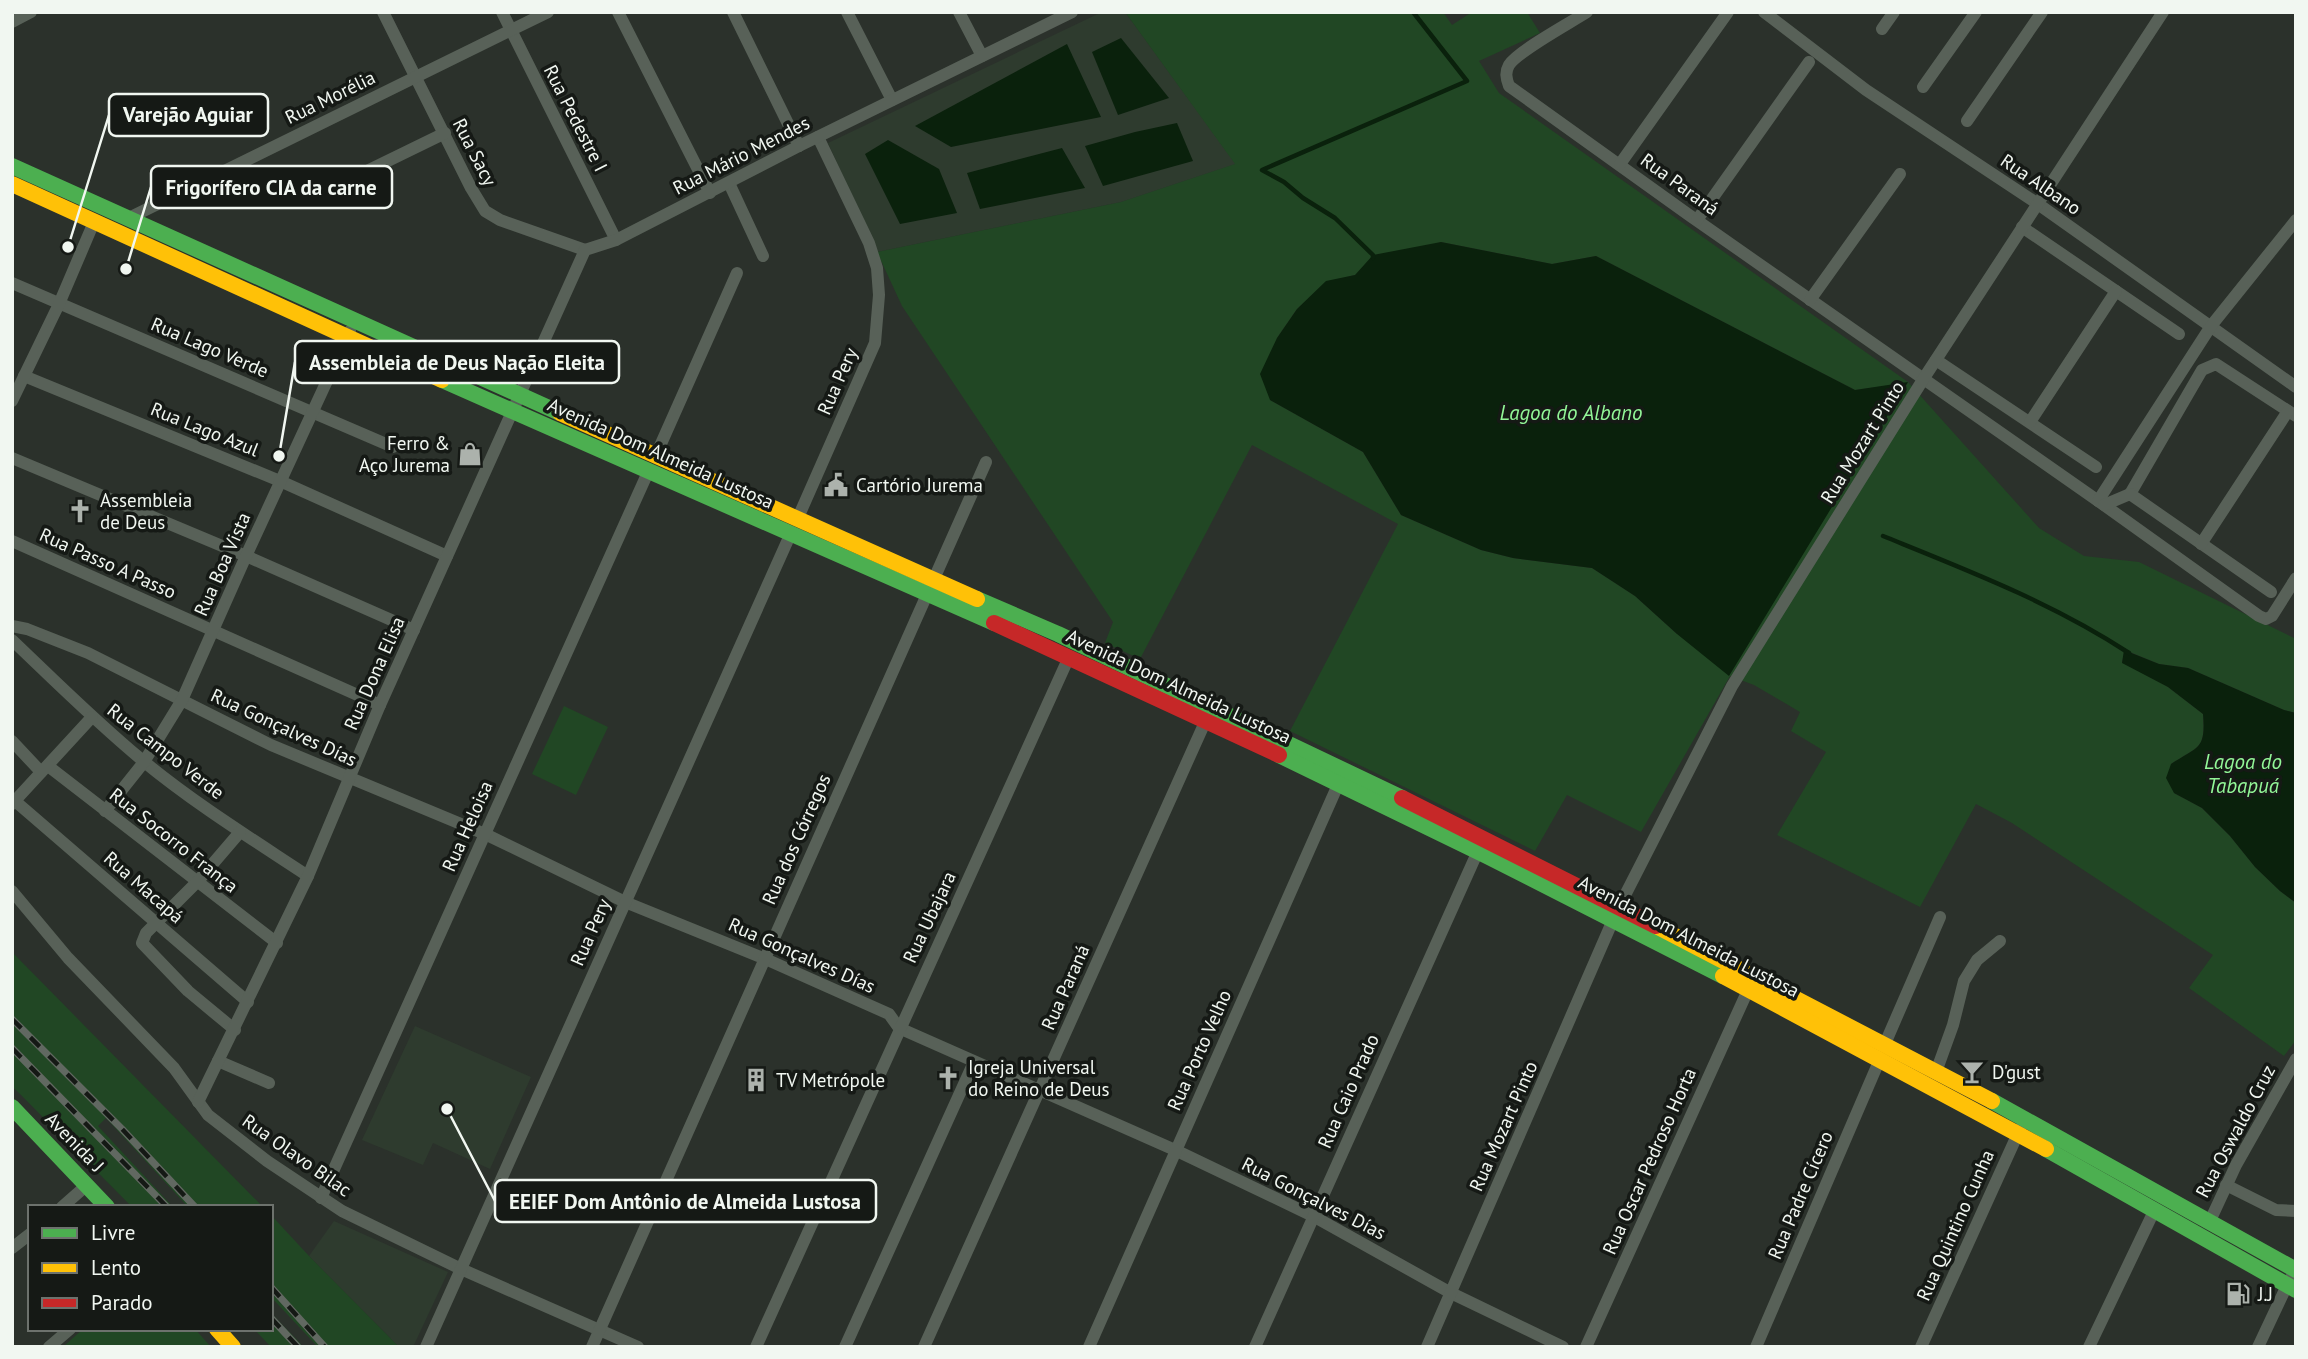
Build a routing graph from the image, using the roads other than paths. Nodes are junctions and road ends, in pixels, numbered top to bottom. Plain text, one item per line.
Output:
1 (31, 12) edge
2 (383, 12) edge
3 (502, 12) edge
4 (548, 12) edge
5 (618, 12) edge
6 (733, 12) edge
7 (848, 12) edge
8 (959, 12) edge
9 (1072, 12) edge
10 (1587, 12) edge
11 (1728, 12) edge
12 (1894, 12) edge
13 (1976, 12) edge
14 (2042, 12) edge
15 (2164, 12) edge
16 (1767, 13) edge
17 (12, 22) edge
18 (1882, 29) dead end
19 (512, 31) junction
20 (982, 56) junction
21 (1810, 62) dead end
22 (415, 76) junction
23 (1923, 88) dead end
24 (892, 100) junction
25 (1967, 121) dead end
26 (445, 133) junction
27 (818, 137) junction
28 (799, 146) junction
29 (1620, 164) junction
30 (12, 166) edge
31 (1900, 174) dead end
32 (729, 183) junction
33 (12, 184) edge
34 (710, 192) junction
35 (322, 193) dead end
36 (2038, 204) junction
37 (129, 218) junction
38 (1697, 220) junction
39 (2296, 220) edge
40 (94, 222) junction
41 (2022, 228) junction
42 (164, 235) junction
43 (616, 240) junction
44 (155, 250) junction
45 (585, 250) junction
46 (763, 256) dead end
47 (737, 273) dead end
48 (12, 283) edge
49 (2116, 291) junction
50 (1810, 300) junction
51 (59, 304) junction
52 (354, 321) junction
53 (2211, 327) junction
54 (2179, 334) dead end
55 (347, 337) junction
56 (1936, 360) junction
57 (24, 376) junction
58 (1924, 378) junction
59 (2296, 387) edge
60 (14, 395) edge
61 (519, 395) junction
62 (312, 411) junction
63 (511, 411) junction
64 (2292, 414) edge
65 (2030, 422) junction
66 (393, 447) dead end
67 (12, 458) edge
68 (986, 462) dead end
69 (653, 463) junction
70 (2096, 467) dead end
71 (280, 481) junction
72 (2130, 494) junction
73 (2101, 503) junction
74 (794, 526) junction
75 (12, 541) edge
76 (2201, 544) junction
77 (246, 556) junction
78 (447, 556) junction
79 (2296, 578) edge
80 (931, 587) junction
81 (2271, 592) dead end
82 (1010, 622) junction
83 (12, 626) edge
84 (414, 630) junction
85 (213, 632) junction
86 (12, 640) edge
87 (1069, 657) junction
88 (182, 701) junction
89 (380, 705) junction
90 (92, 717) junction
91 (1206, 720) junction
92 (12, 741) edge
93 (144, 762) junction
94 (44, 769) junction
95 (1342, 777) junction
96 (350, 778) junction
97 (14, 803) edge
98 (106, 811) junction
99 (240, 832) junction
100 (485, 834) junction
101 (1478, 851) junction
102 (308, 876) junction
103 (198, 881) junction
104 (1566, 887) junction
105 (12, 891) edge
106 (625, 902) junction
107 (1616, 914) junction
108 (1940, 917) dead end
109 (156, 922) junction
110 (2000, 941) dead end
111 (277, 943) junction
112 (763, 958) junction
113 (1748, 990) junction
114 (248, 1002) junction
115 (899, 1028) junction
116 (236, 1030) junction
117 (1882, 1052) junction
118 (2296, 1059) edge
119 (218, 1061) junction
120 (974, 1062) junction
121 (1936, 1072) junction
122 (269, 1083) dead end
123 (1040, 1090) junction
124 (198, 1102) junction
125 (15, 1116) edge
126 (2021, 1126) junction
127 (1175, 1150) junction
128 (88, 1185) junction
129 (2226, 1185) junction
130 (320, 1198) junction
131 (64, 1205) edge
132 (105, 1205) edge
133 (2155, 1209) junction
134 (2296, 1212) edge
135 (1313, 1216) junction
136 (2209, 1223) junction
137 (28, 1236) edge
138 (12, 1248) edge
139 (461, 1269) junction
140 (2295, 1270) edge
141 (2291, 1287) edge
142 (1451, 1293) junction
143 (599, 1330) junction
144 (67, 1331) edge
145 (219, 1331) edge
146 (49, 1347) edge
147 (233, 1347) edge
148 (426, 1347) edge
149 (592, 1347) edge
150 (638, 1347) edge
151 (756, 1347) edge
152 (845, 1347) edge
153 (924, 1347) edge
154 (1089, 1347) edge
155 (1255, 1347) edge
156 (1427, 1347) edge
157 (1563, 1347) edge
158 (1586, 1347) edge
159 (1756, 1347) edge
160 (1921, 1347) edge
161 (2089, 1347) edge
162 (2258, 1347) edge

1 - 17 street
2 - 22 street, Rua Sacy
3 - 19 street, Rua Pedestre I
4 - 19 street, Rua Morélia
5 - 34 street
6 - 28 street
7 - 24 street
8 - 20 street
9 - 20 street, Rua Mário Mendes
10 - 29 street, Rua Paraná
11 - 29 street
12 - 18 street
13 - 23 street
14 - 25 street
15 - 36 street, Rua Mozart Pinto
16 - 36 street, Rua Albano
19 - 22 street, Rua Morélia
19 - 43 street, Rua Pedestre I
20 - 24 street, Rua Mário Mendes
21 - 38 street
22 - 26 street, Rua Sacy
22 - 37 street, Rua Morélia
24 - 27 street, Rua Mário Mendes
26 - 35 street
26 - 45 street, Rua Sacy
27 - 28 street, Rua Mário Mendes
27 - 74 street, Rua Pery
28 - 32 street, Rua Mário Mendes
29 - 38 street, Rua Paraná
30 - 37 main road, Avenida Dom Almeida Lustosa
31 - 50 street
32 - 34 street, Rua Mário Mendes
32 - 46 street
33 - 40 main road, Avenida Dom Almeida Lustosa
34 - 43 street, Rua Mário Mendes
36 - 41 street, Rua Mozart Pinto
36 - 53 street, Rua Albano
37 - 42 main road, Avenida Dom Almeida Lustosa
38 - 50 street, Rua Paraná
39 - 53 street
40 - 44 main road, Avenida Dom Almeida Lustosa
40 - 51 street
41 - 49 street
41 - 56 street, Rua Mozart Pinto
42 - 44 main road
42 - 52 main road, Avenida Dom Almeida Lustosa
43 - 45 street, Rua Mário Mendes
44 - 55 main road, Avenida Dom Almeida Lustosa
45 - 61 street
47 - 69 street, Rua Heloisa
48 - 51 street, Rua Lago Verde
49 - 54 street
49 - 65 street
50 - 58 street, Rua Paraná
51 - 57 street
51 - 62 street, Rua Lago Verde
52 - 55 street, Rua Boa Vista
52 - 61 main road, Avenida Dom Almeida Lustosa
53 - 59 street, Rua Albano
53 - 73 street
55 - 62 street, Rua Boa Vista
55 - 63 main road, Avenida Dom Almeida Lustosa
56 - 58 street, Rua Mozart Pinto
56 - 65 street
57 - 60 street
57 - 71 street, Rua Lago Azul
58 - 73 street, Rua Paraná
58 - 107 street, Rua Mozart Pinto
61 - 63 street
61 - 69 main road, Avenida Dom Almeida Lustosa
62 - 66 street, Rua Lago Verde
62 - 71 street, Rua Boa Vista
63 - 69 main road, Avenida Dom Almeida Lustosa
63 - 78 street, Rua Dona Elisa
64 - 72 street
64 - 76 street
65 - 70 street
67 - 77 street
68 - 80 street, Rua dos Córregos
69 - 74 main road, Avenida Dom Almeida Lustosa
69 - 100 street, Rua Heloisa
71 - 77 street, Rua Boa Vista
71 - 78 street, Rua Lago Azul
72 - 73 street
72 - 76 street
73 - 79 street, Rua Paraná
74 - 80 main road, Avenida Dom Almeida Lustosa
74 - 106 street, Rua Pery
75 - 85 street, Rua Passo A Passo
76 - 81 street
77 - 84 street
77 - 85 street, Rua Boa Vista
78 - 84 street, Rua Dona Elisa
80 - 82 main road, Avenida Dom Almeida Lustosa
80 - 112 street, Rua dos Córregos
82 - 87 main road, Avenida Dom Almeida Lustosa
82 - 95 main road, Avenida Dom Almeida Lustosa
83 - 88 street, Rua Gonçalves Días
84 - 89 street, Rua Dona Elisa
85 - 88 street, Rua Boa Vista
85 - 89 street, Rua Passo A Passo
86 - 90 street, Rua Campo Verde
87 - 91 main road, Avenida Dom Almeida Lustosa
87 - 115 street, Rua Ubajara
88 - 93 street, Rua Boa Vista
88 - 96 street, Rua Gonçalves Días
89 - 96 street, Rua Dona Elisa
90 - 93 street, Rua Campo Verde
90 - 94 street
91 - 95 main road, Avenida Dom Almeida Lustosa
91 - 123 street, Rua Paraná
92 - 94 street, Rua Socorro França
93 - 98 street, Rua Boa Vista
93 - 99 street, Rua Campo Verde
94 - 97 street
94 - 98 street, Rua Socorro França
95 - 101 main road, Avenida Dom Almeida Lustosa
95 - 104 main road, Avenida Dom Almeida Lustosa
95 - 127 street, Rua Porto Velho
96 - 100 street, Rua Gonçalves Días
96 - 102 street, Rua Dona Elisa
97 - 109 street, Rua Macapá
98 - 103 street, Rua Socorro França
99 - 102 street, Rua Campo Verde
99 - 103 street
100 - 106 street, Rua Gonçalves Días
100 - 130 street, Rua Heloisa
101 - 104 main road, Avenida Dom Almeida Lustosa
101 - 135 street, Rua Caio Prado
102 - 111 street, Rua Dona Elisa
103 - 109 street
103 - 111 street, Rua Socorro França
104 - 107 main road, Avenida Dom Almeida Lustosa
105 - 124 street, Rua Olavo Bilac
106 - 112 street, Rua Gonçalves Días
106 - 139 street, Rua Pery
107 - 113 main road, Avenida Dom Almeida Lustosa
107 - 117 main road, Avenida Dom Almeida Lustosa
107 - 142 street, Rua Mozart Pinto
108 - 117 street, Rua Padre Cícero
109 - 114 street, Rua Macapá
109 - 116 street
110 - 121 street
111 - 114 street, Rua Dona Elisa
112 - 115 street, Rua Gonçalves Días
112 - 143 street, Rua dos Córregos
113 - 117 main road, Avenida Dom Almeida Lustosa
113 - 158 street, Rua Oscar Pedroso Horta
114 - 116 street, Rua Dona Elisa
115 - 120 street, Rua Gonçalves Días
115 - 151 street, Rua Ubajara
116 - 119 street, Rua Dona Elisa
117 - 121 main road, Avenida Dom Almeida Lustosa
117 - 126 main road, Avenida Dom Almeida Lustosa
117 - 159 street, Rua Padre Cícero
118 - 129 street, Rua Oswaldo Cruz
119 - 122 street
119 - 124 street, Rua Dona Elisa
120 - 123 street, Rua Gonçalves Días
120 - 152 street
121 - 126 main road, Avenida Dom Almeida Lustosa
123 - 127 street, Rua Gonçalves Días
123 - 153 street, Rua Paraná
124 - 130 street, Rua Olavo Bilac
125 - 128 main road, Avenida J
126 - 133 main road, Avenida Dom Almeida Lustosa
126 - 136 main road, Avenida Dom Almeida Lustosa
126 - 160 street, Rua Quintino Cunha
127 - 135 street, Rua Gonçalves Días
127 - 154 street, Rua Porto Velho
128 - 131 street
128 - 132 main road, Avenida J
129 - 134 street
129 - 136 street, Rua Oswaldo Cruz
130 - 139 street, Rua Olavo Bilac
133 - 141 main road, Avenida Dom Almeida Lustosa
133 - 161 street
135 - 142 street, Rua Gonçalves Días
135 - 155 street, Rua Caio Prado
136 - 140 main road, Avenida Dom Almeida Lustosa
137 - 138 street
139 - 143 street, Rua Olavo Bilac
139 - 148 street, Rua Pery
140 - 141 street
141 - 162 street
142 - 156 street, Rua Mozart Pinto
142 - 157 street, Rua Gonçalves Días
143 - 149 street, Rua dos Córregos
143 - 150 street, Rua Olavo Bilac
144 - 146 street
145 - 147 main road

